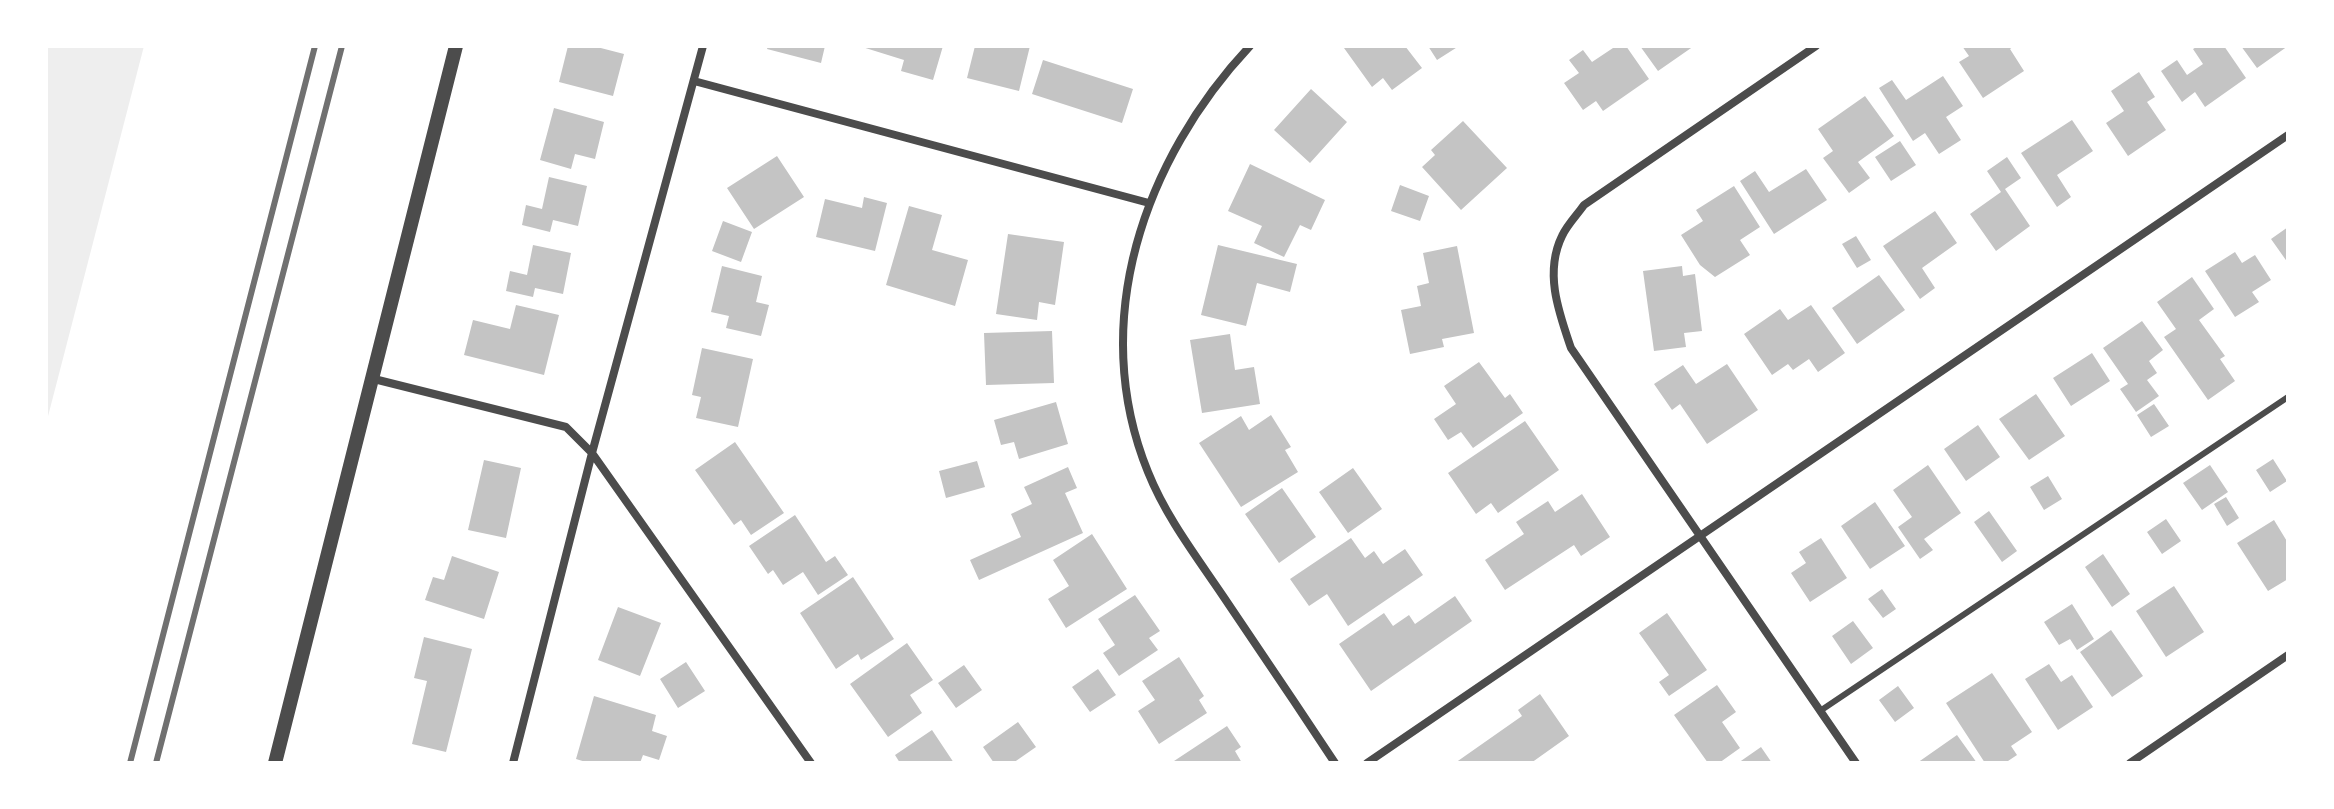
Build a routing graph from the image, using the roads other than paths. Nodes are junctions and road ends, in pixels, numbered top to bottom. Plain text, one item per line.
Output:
1 (456, 46) edge
2 (703, 46) edge
3 (1250, 46) edge
4 (1816, 46) edge
5 (694, 81) junction
6 (2288, 135) edge
7 (1149, 203) junction
8 (374, 379) junction
9 (2288, 397) edge
10 (592, 453) junction
11 (1699, 538) junction
12 (2288, 655) edge
13 (1820, 711) junction
14 (275, 763) edge
15 (513, 763) edge
16 (811, 763) edge
17 (1335, 763) edge
18 (1367, 763) edge
19 (1856, 763) edge
20 (2130, 763) edge

1 - 8 street
2 - 5 street
3 - 7 street
4 - 11 street
5 - 7 street
5 - 10 street
6 - 11 street
7 - 17 street
8 - 10 street
8 - 14 street
9 - 13 lane
10 - 15 street
10 - 16 street
11 - 13 street
11 - 18 street
12 - 20 street
13 - 19 street

